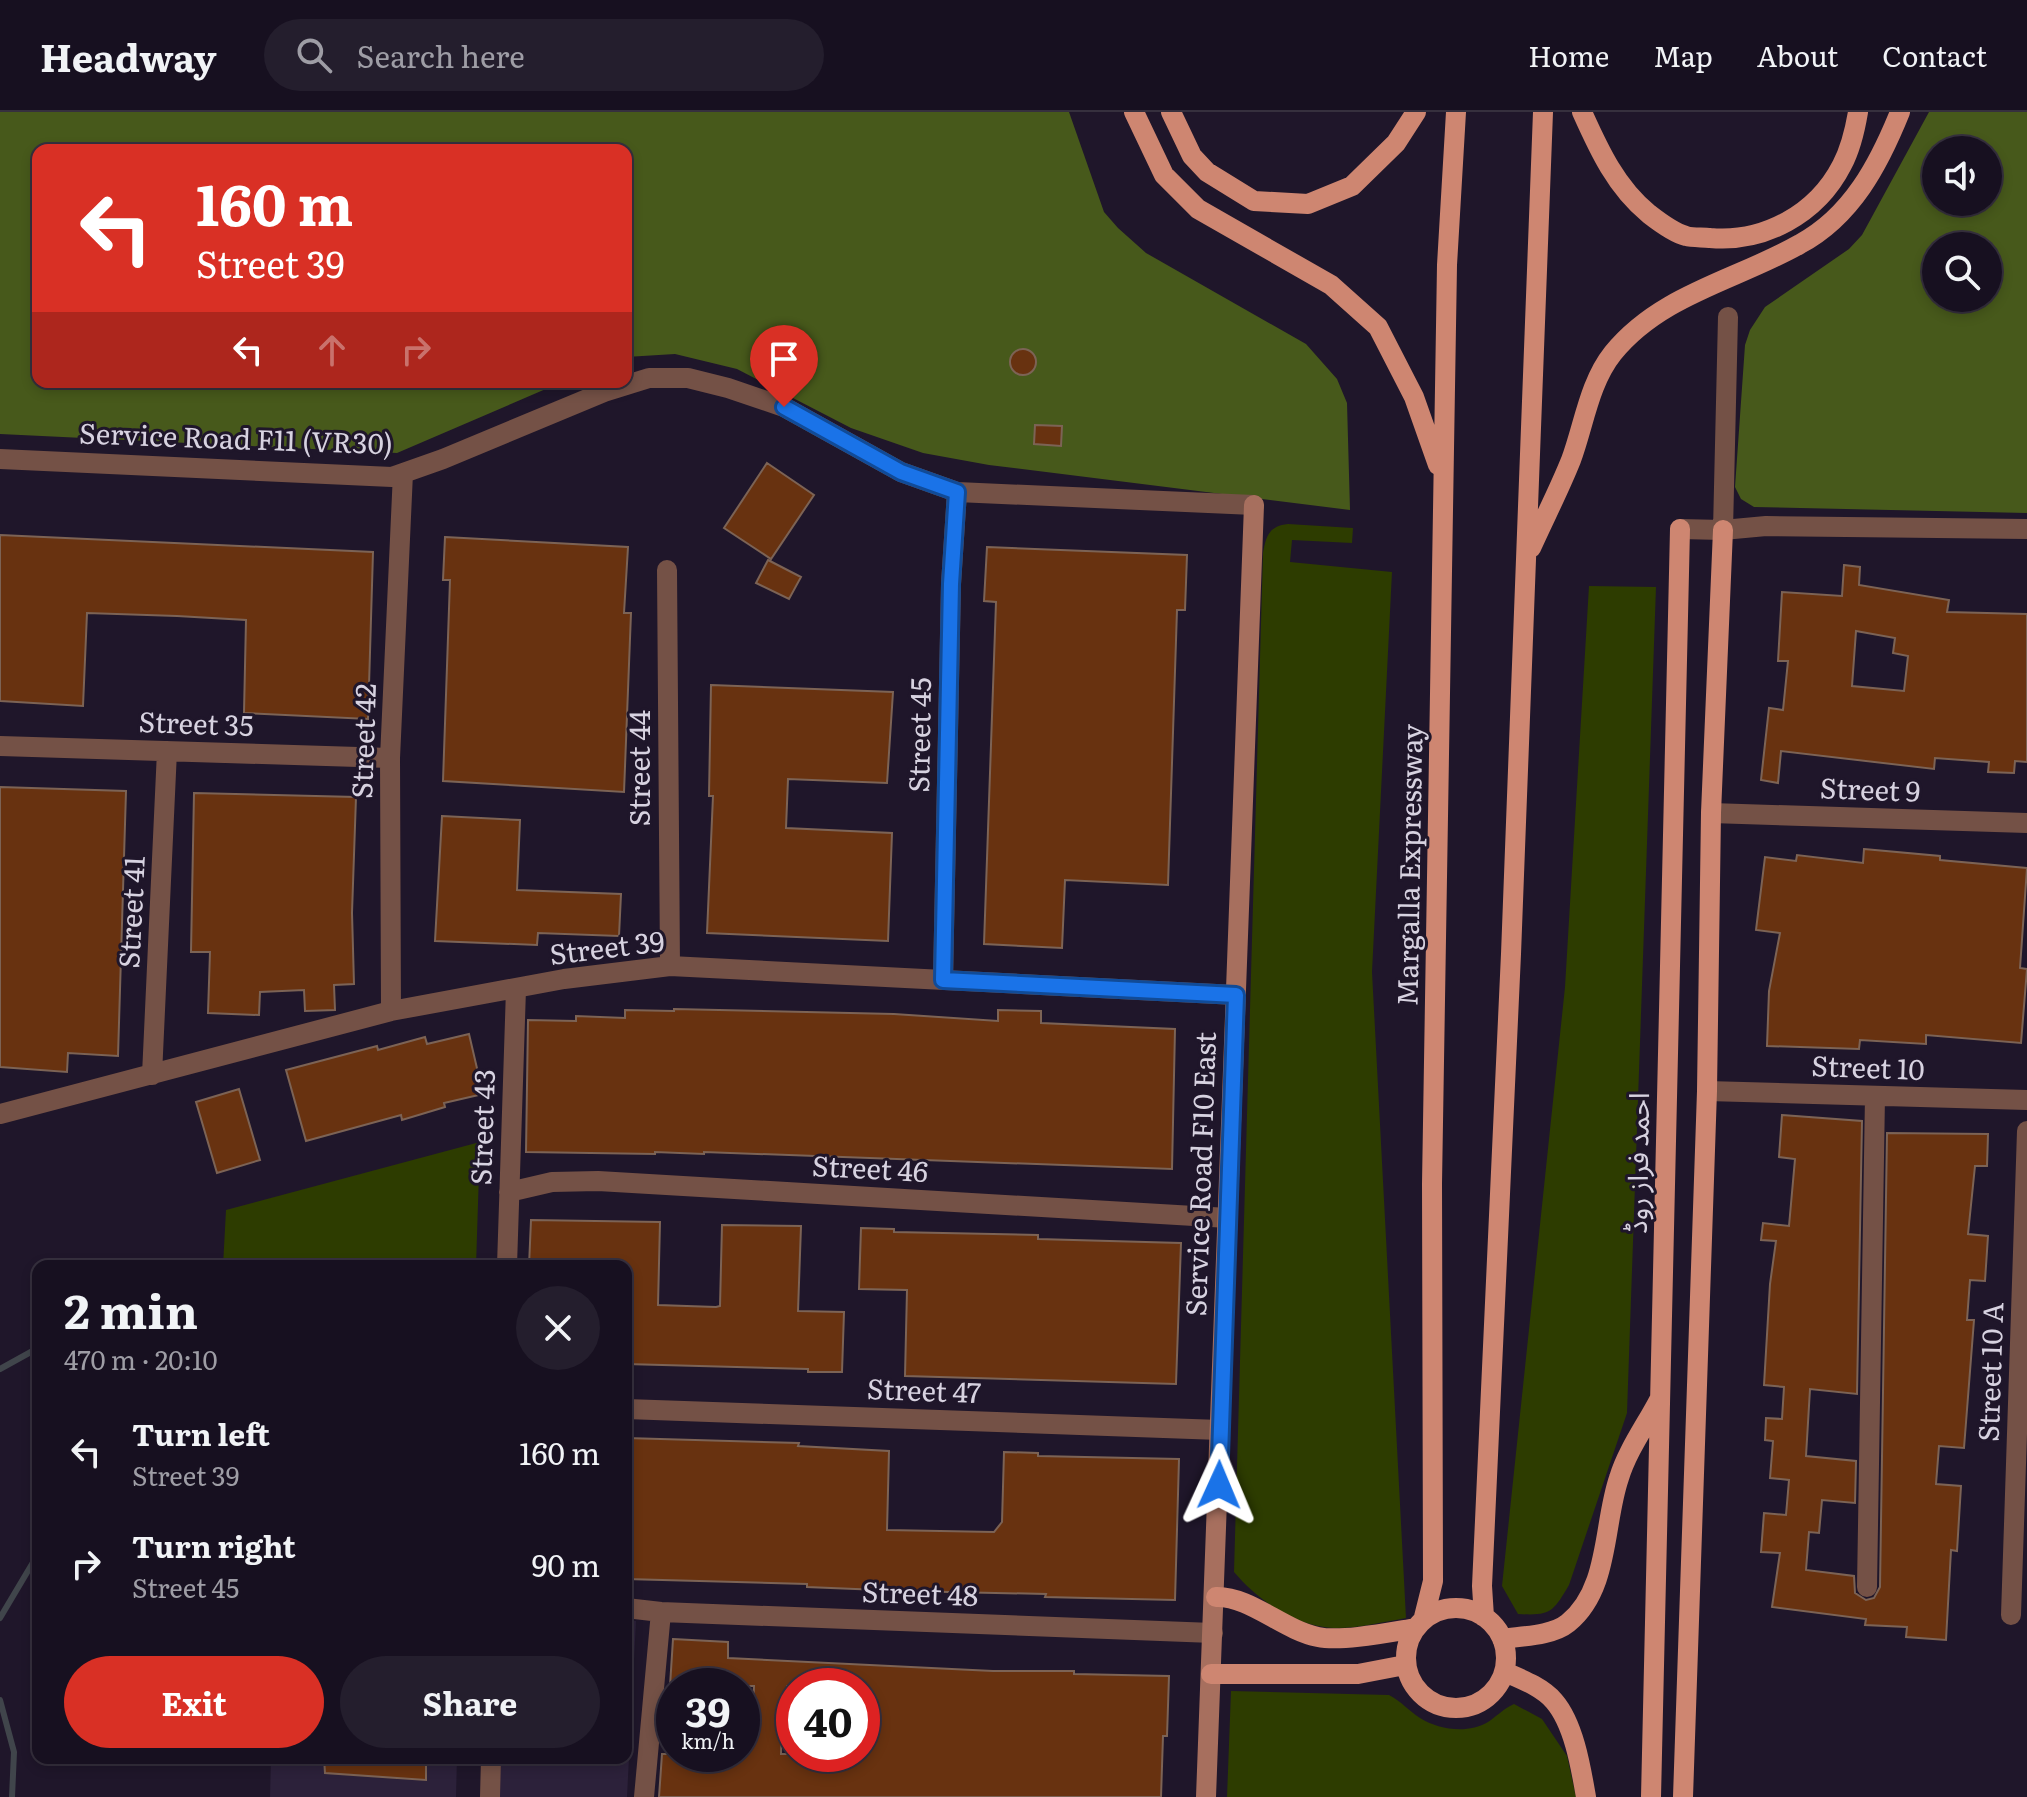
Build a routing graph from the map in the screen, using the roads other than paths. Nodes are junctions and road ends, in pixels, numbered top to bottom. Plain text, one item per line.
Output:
1 (1134, 112) edge
2 (1171, 112) edge
3 (1416, 112) edge
4 (1456, 112) edge
5 (1543, 112) edge
6 (1582, 112) edge
7 (1858, 112) edge
8 (1900, 112) edge
9 (1728, 317) dead end
10 (632, 383) edge
11 (617, 388) edge
12 (0, 459) edge
13 (403, 473) junction
14 (1444, 480) junction
15 (957, 492) junction
16 (1254, 505) joint
17 (1680, 529) joint
18 (2027, 529) edge
19 (1723, 530) junction
20 (1527, 557) junction
21 (667, 570) dead end
22 (0, 746) edge
23 (167, 751) junction
24 (390, 758) junction
25 (1711, 813) junction
26 (2027, 823) edge
27 (670, 966) junction
28 (943, 980) junction
29 (516, 989) junction
30 (1236, 995) junction
31 (391, 1011) junction
32 (152, 1075) junction
33 (1707, 1091) junction
34 (1875, 1096) junction
35 (2027, 1100) edge
36 (0, 1114) edge
37 (2027, 1131) edge
38 (509, 1192) junction
39 (1228, 1218) junction
40 (507, 1260) edge
41 (1661, 1396) junction
42 (632, 1409) edge
43 (1220, 1430) junction
44 (1867, 1587) dead end
45 (1216, 1597) junction
46 (632, 1609) edge
47 (661, 1612) junction
48 (2011, 1615) dead end
49 (1484, 1617) junction
50 (1420, 1623) junction
51 (1213, 1633) junction
52 (1502, 1639) junction
53 (1405, 1665) junction
54 (1505, 1672) junction
55 (1211, 1674) junction
56 (1687, 1694) junction
57 (1654, 1695) junction
58 (491, 1764) edge
59 (490, 1797) edge
60 (644, 1797) edge
61 (1206, 1797) edge
62 (1586, 1797) edge
63 (1651, 1797) edge
64 (1683, 1797) edge

1 - 14 main road
2 - 3 main road
4 - 14 main road, Margalla Expressway
5 - 20 main road
6 - 7 main road
8 - 20 main road
9 - 19 street
10 - 15 street, Service Road F11 (VR30)
11 - 13 street, Service Road F11 (VR30)
12 - 13 street, Service Road F11 (VR30)
13 - 24 street, Street 42
14 - 50 main road, Margalla Expressway
15 - 16 street, Service Road F11 (VR30)
15 - 28 street, Street 45
16 - 30 street, Service Road F10 East
17 - 19 street
17 - 41 main road, احمد فراز روڈ
18 - 19 street
19 - 25 main road
20 - 49 main road
21 - 27 street, Street 44
22 - 23 street, Street 35
23 - 24 street, Street 35
23 - 32 street, Street 41
24 - 31 street, Street 42
25 - 26 street, Street 9
25 - 33 main road
27 - 28 street, Street 39
27 - 29 street, Street 39
28 - 30 street, Street 39
29 - 31 street, Street 39
29 - 38 street, Street 43
30 - 39 street, Service Road F10 East
31 - 32 street, Street 39
32 - 36 street, Street 39
33 - 34 street, Street 10
33 - 56 main road
34 - 35 street, Street 10
34 - 44 street
37 - 48 street, Street 10 A
38 - 39 street, Street 46
38 - 40 street, Street 43
39 - 43 street, Service Road F10 East
41 - 52 main road
41 - 57 main road, احمد فراز روڈ
42 - 43 street, Street 47
43 - 45 street, Service Road F10 East
45 - 50 main road
45 - 51 street, Service Road F10 East
46 - 47 street, Street 48
47 - 51 street, Street 48
47 - 60 street
49 - 50 main road
49 - 52 main road
50 - 53 main road
51 - 55 street, Service Road F10 East
52 - 54 main road
53 - 54 main road
53 - 55 main road
54 - 62 main road
55 - 61 street, Service Road F10 East
56 - 57 main road
56 - 64 main road
57 - 63 main road, احمد فراز روڈ
58 - 59 street

